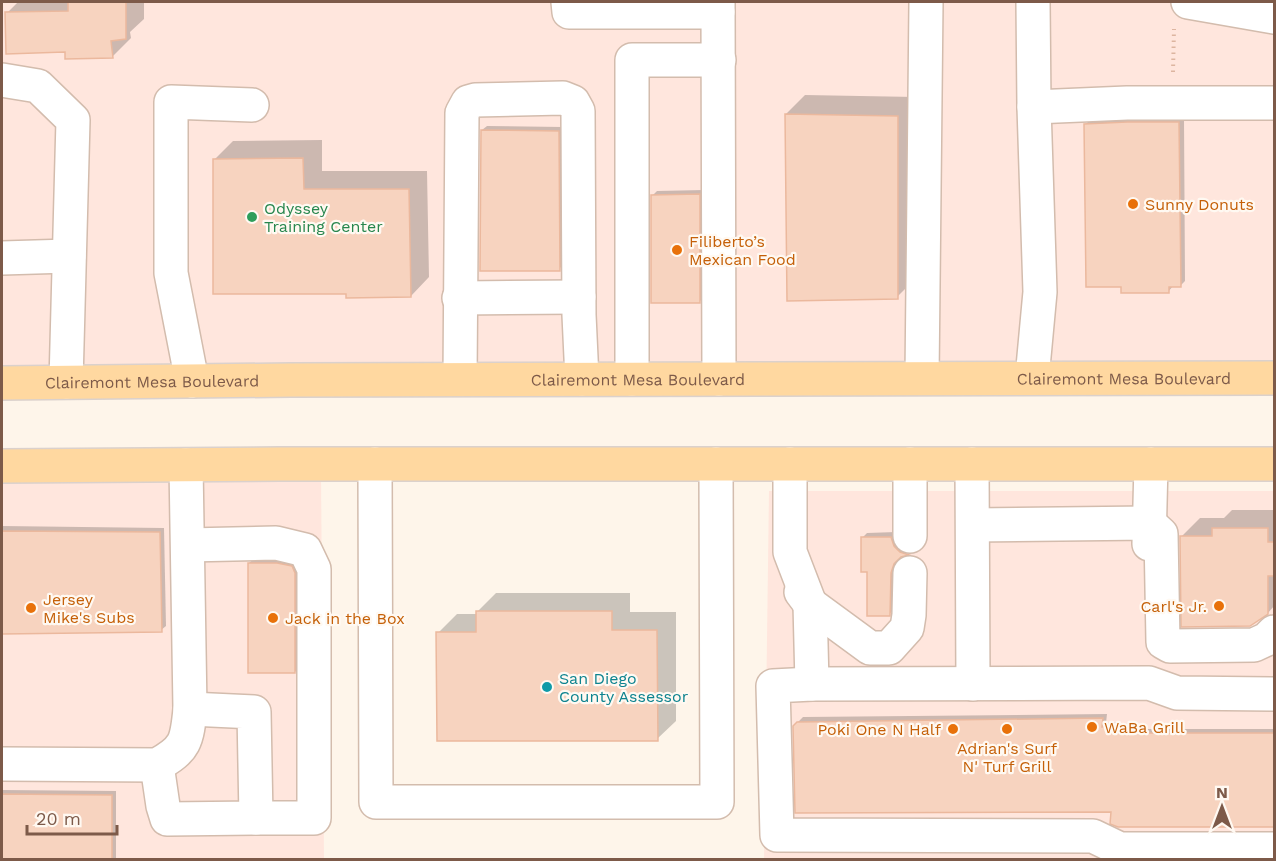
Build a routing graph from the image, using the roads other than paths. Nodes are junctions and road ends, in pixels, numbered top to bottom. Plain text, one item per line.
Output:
1 (568, 2) edge
2 (926, 2) edge
3 (1033, 2) edge
4 (718, 7) edge
5 (1181, 15) edge
6 (1275, 17) edge
7 (719, 60) junction
8 (2, 80) edge
9 (1275, 104) edge
10 (252, 105) dead end
11 (1034, 107) junction
12 (69, 256) junction
13 (2, 258) edge
14 (579, 297) junction
15 (459, 298) junction
16 (922, 378) junction
17 (1032, 378) junction
18 (1275, 378) edge
19 (719, 379) junction
20 (460, 380) junction
21 (582, 380) junction
22 (632, 380) junction
23 (192, 381) junction
24 (66, 382) junction
25 (2, 383) edge
26 (375, 464) junction
27 (716, 464) junction
28 (790, 464) junction
29 (910, 464) junction
30 (972, 464) junction
31 (1151, 464) junction
32 (1275, 464) edge
33 (186, 465) junction
34 (2, 466) edge
35 (1149, 523) junction
36 (973, 525) junction
37 (910, 536) dead end
38 (188, 545) junction
39 (910, 573) dead end
40 (810, 604) junction
41 (1275, 632) edge
42 (1149, 683) junction
43 (812, 684) junction
44 (973, 684) junction
45 (1275, 694) edge
46 (190, 709) junction
47 (2, 764) edge
48 (157, 765) junction
49 (256, 818) junction
50 (1275, 849) edge

1 - 4 lane
2 - 16 lane
3 - 11 lane
4 - 7 lane
5 - 6 lane
7 - 19 lane
7 - 22 lane
8 - 12 lane
9 - 11 lane
10 - 23 lane
11 - 17 lane
12 - 13 lane
12 - 24 lane
14 - 15 lane
14 - 15 lane
14 - 21 lane
15 - 20 lane
16 - 17 main road, Clairemont Mesa Boulevard
16 - 19 main road, Clairemont Mesa Boulevard
17 - 18 main road, Clairemont Mesa Boulevard
19 - 22 main road, Clairemont Mesa Boulevard
20 - 21 main road, Clairemont Mesa Boulevard
20 - 23 main road, Clairemont Mesa Boulevard
21 - 22 main road, Clairemont Mesa Boulevard
23 - 24 main road, Clairemont Mesa Boulevard
24 - 25 main road, Clairemont Mesa Boulevard
26 - 27 main road
26 - 27 lane
26 - 33 main road
27 - 28 main road
28 - 29 main road
28 - 40 lane
29 - 30 main road
29 - 37 lane
30 - 31 main road
30 - 36 lane
31 - 32 main road
31 - 35 lane
33 - 34 main road
33 - 38 lane
35 - 36 lane
35 - 41 lane
35 - 42 lane
36 - 44 lane
38 - 46 lane
38 - 49 lane
39 - 40 lane
40 - 43 lane
42 - 44 lane
42 - 45 lane
43 - 44 lane
43 - 50 lane
46 - 48 lane
46 - 49 lane
47 - 48 lane
48 - 49 lane

